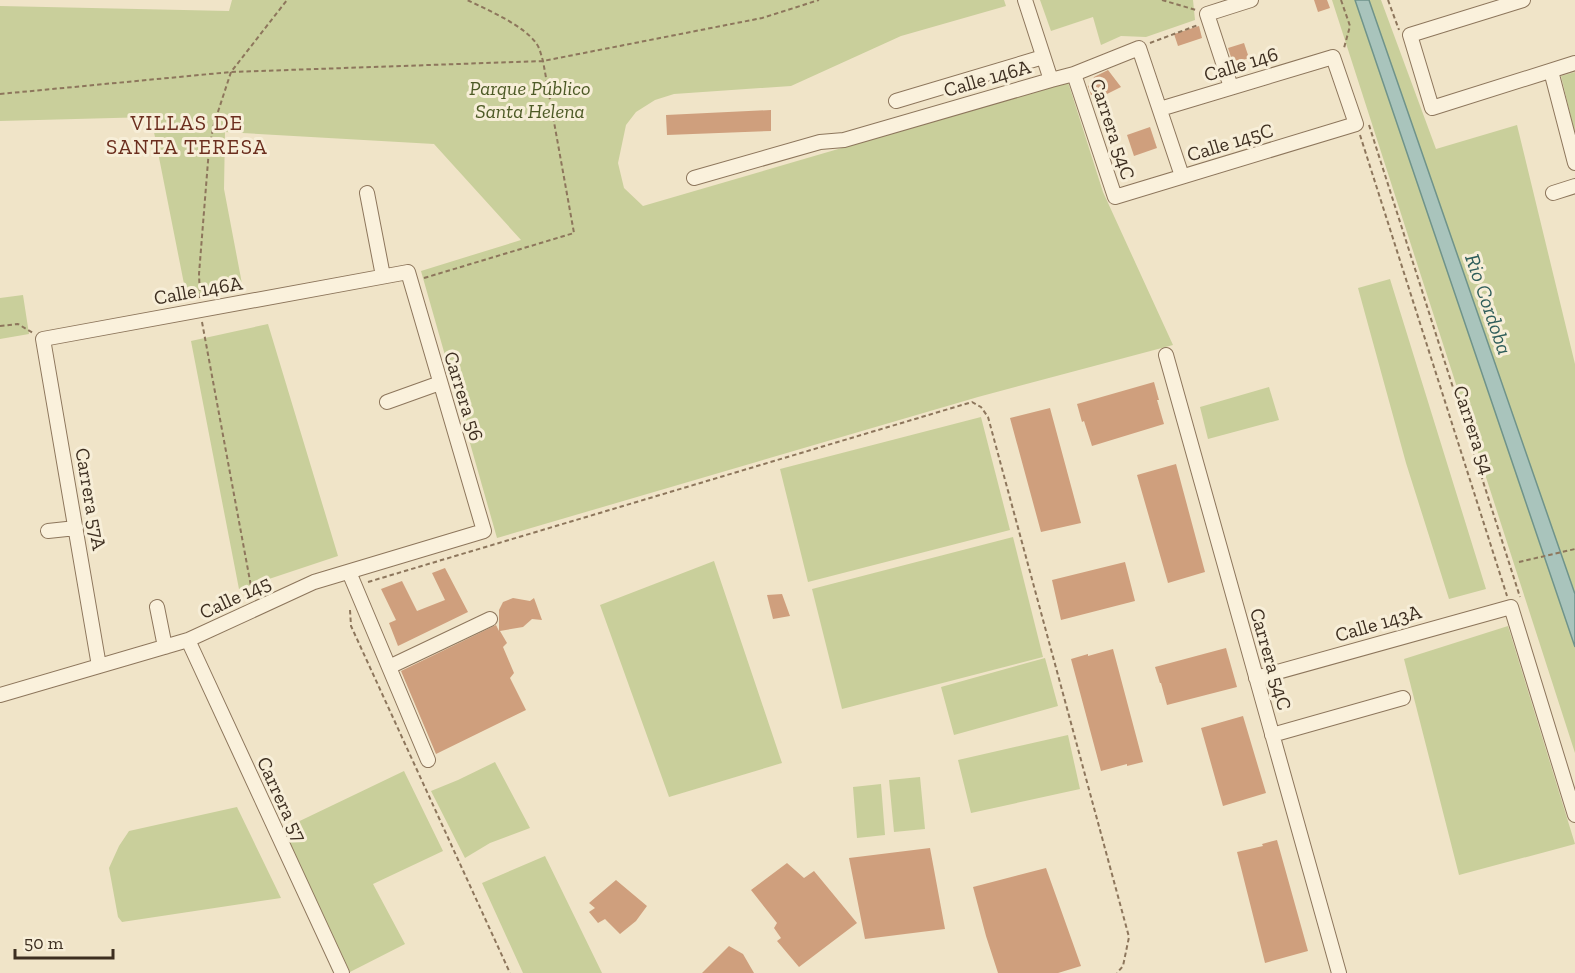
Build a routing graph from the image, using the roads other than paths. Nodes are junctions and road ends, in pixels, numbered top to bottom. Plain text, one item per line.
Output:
1 (1025, 0) edge
2 (1251, 0) edge
3 (1523, 0) edge
4 (1043, 57) junction
5 (1575, 63) edge
6 (1551, 71) junction
7 (1074, 74) junction
8 (1051, 80) junction
9 (1231, 87) junction
10 (896, 101) dead end
11 (1160, 109) junction
12 (1362, 125) joint
13 (1575, 163) edge
14 (1182, 176) junction
15 (694, 178) dead end
16 (1575, 186) edge
17 (367, 193) dead end
18 (1553, 193) dead end
19 (1115, 197) joint
20 (383, 276) junction
21 (409, 277) joint
22 (44, 339) joint
23 (1166, 355) dead end
24 (440, 383) junction
25 (387, 402) dead end
26 (76, 528) junction
27 (48, 531) dead end
28 (484, 531) joint
29 (349, 572) junction
30 (157, 607) dead end
31 (490, 619) dead end
32 (188, 640) junction
33 (165, 647) junction
34 (99, 666) junction
35 (389, 667) junction
36 (1256, 678) junction
37 (0, 695) edge
38 (1403, 698) dead end
39 (1272, 735) junction
40 (428, 760) dead end
41 (1575, 816) edge
42 (342, 973) edge
43 (1339, 973) edge

1 - 4 street
2 - 9 street
3 - 6 street
4 - 8 street
4 - 10 street
5 - 6 street
6 - 13 street
7 - 8 street, Calle 146A
7 - 11 street, Calle 146A
7 - 19 street, Carrera 54C
8 - 15 street, Calle 146A
9 - 11 street, Calle 146
9 - 12 street, Calle 146
11 - 14 street
12 - 14 street, Calle 145C
14 - 19 street, Calle 145C
16 - 18 street
17 - 20 street
20 - 21 street, Calle 146A
20 - 22 street, Calle 146A
21 - 24 street, Carrera 56
22 - 26 street, Carrera 57A
23 - 36 street, Carrera 54C
24 - 25 street
24 - 28 street, Carrera 56
26 - 27 street
26 - 34 street, Carrera 57A
28 - 29 street, Calle 145
29 - 32 street, Calle 145
29 - 35 street
30 - 33 street
31 - 35 street
32 - 33 street, Calle 145
32 - 42 street, Carrera 57
33 - 34 street, Calle 145
34 - 37 street, Calle 145
35 - 40 street
36 - 39 street, Carrera 54C
36 - 41 street, Calle 143A
38 - 39 street
39 - 43 street, Carrera 54C

